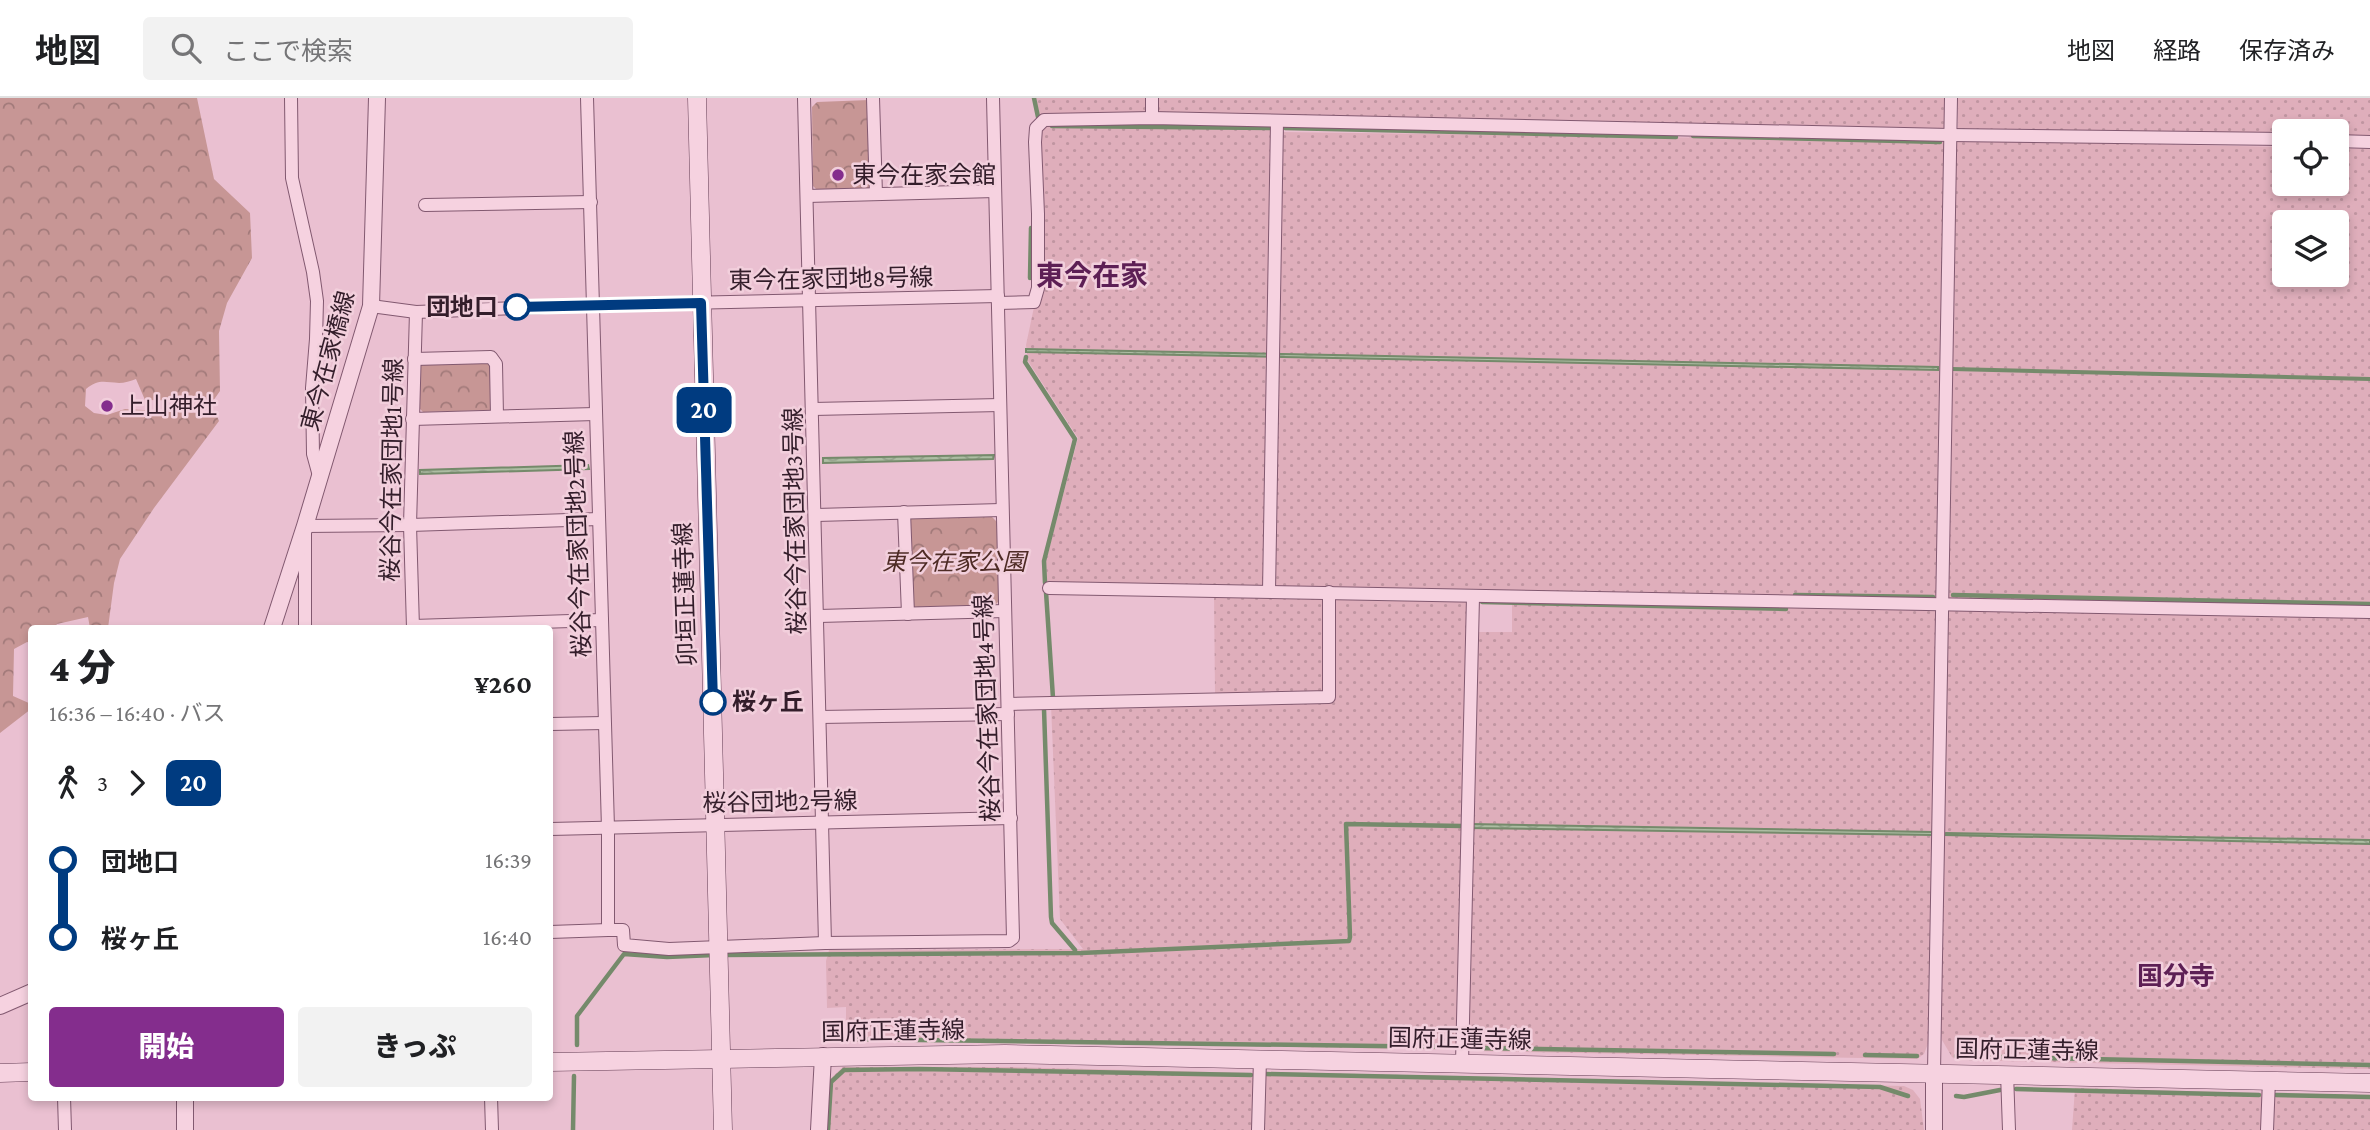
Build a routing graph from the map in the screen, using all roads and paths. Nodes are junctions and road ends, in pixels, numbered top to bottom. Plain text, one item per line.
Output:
1 (291, 98) edge
2 (377, 98) edge
3 (587, 98) edge
4 (698, 98) edge
5 (804, 98) edge
6 (873, 98) edge
7 (993, 98) edge
8 (1152, 98) edge
9 (1951, 98) edge
10 (1152, 118) junction
11 (1277, 122) junction
12 (1950, 135) junction
13 (2272, 139) edge
14 (2349, 141) edge
15 (2370, 142) edge
16 (995, 191) junction
17 (876, 194) junction
18 (807, 196) junction
19 (591, 202) junction
20 (425, 205) dead end
21 (998, 299) junction
22 (810, 300) junction
23 (701, 303) junction
24 (594, 305) junction
25 (371, 306) junction
26 (416, 312) junction
27 (414, 359) junction
28 (1000, 405) junction
29 (814, 409) junction
30 (596, 414) junction
31 (497, 416) junction
32 (412, 419) junction
33 (319, 476) junction
34 (1002, 510) junction
35 (904, 512) junction
36 (816, 515) junction
37 (599, 519) junction
38 (410, 525) junction
39 (305, 526) junction
40 (1049, 588) dead end
41 (1269, 591) junction
42 (1329, 592) junction
43 (1473, 597) junction
44 (1944, 603) junction
45 (1005, 611) junction
46 (2370, 612) edge
47 (908, 614) junction
48 (818, 616) junction
49 (602, 620) junction
50 (273, 625) edge
51 (305, 625) edge
52 (413, 625) edge
53 (467, 625) edge
54 (1008, 709) junction
55 (820, 717) junction
56 (604, 723) junction
57 (553, 724) edge
58 (1011, 818) junction
59 (822, 822) junction
60 (716, 824) junction
61 (608, 828) junction
62 (553, 829) edge
63 (608, 930) junction
64 (553, 932) edge
65 (825, 943) junction
66 (719, 947) junction
67 (28, 994) edge
68 (0, 1006) edge
69 (823, 1056) junction
70 (722, 1059) junction
71 (1260, 1059) junction
72 (553, 1062) edge
73 (1462, 1063) junction
74 (28, 1072) edge
75 (1934, 1072) junction
76 (0, 1073) edge
77 (2007, 1073) junction
78 (2269, 1080) junction
79 (2370, 1083) edge
80 (64, 1101) edge
81 (185, 1101) edge
82 (491, 1101) edge
83 (65, 1130) edge
84 (185, 1130) edge
85 (492, 1130) edge
86 (723, 1130) edge
87 (819, 1130) edge
88 (1258, 1130) edge
89 (1934, 1130) edge
90 (2009, 1130) edge
91 (2267, 1130) edge

1 - 33 street
2 - 25 street, 東今在家橋線
3 - 19 street, 桜谷今在家団地2号線
4 - 23 main road, 卯垣正蓮寺線
5 - 18 street, 桜谷今在家団地3号線
6 - 17 street
7 - 16 street, 桜谷今在家団地4号線
8 - 10 street
9 - 12 street
10 - 11 street
10 - 21 street, 東今在家団地8号線
11 - 12 street
11 - 41 street
12 - 13 street
12 - 44 street
14 - 15 street
16 - 17 street
16 - 21 street, 桜谷今在家団地4号線
17 - 18 street
18 - 22 street, 桜谷今在家団地3号線
19 - 20 street
19 - 24 street, 桜谷今在家団地2号線
21 - 22 street, 東今在家団地8号線
21 - 28 street, 桜谷今在家団地4号線
22 - 23 street, 東今在家団地8号線
22 - 29 street, 桜谷今在家団地3号線
23 - 24 street, 東今在家団地8号線
23 - 60 main road, 卯垣正蓮寺線
24 - 26 street, 東今在家団地8号線
24 - 30 street, 桜谷今在家団地2号線
25 - 26 street, 東今在家団地8号線
25 - 33 street, 東今在家橋線
26 - 27 street, 桜谷今在家団地1号線
27 - 31 street
27 - 32 street, 桜谷今在家団地1号線
28 - 29 street
28 - 34 street, 桜谷今在家団地4号線
29 - 36 street, 桜谷今在家団地3号線
30 - 31 street
30 - 37 street, 桜谷今在家団地2号線
31 - 32 street
32 - 38 street, 桜谷今在家団地1号線
33 - 39 street, 東今在家橋線
34 - 35 street
34 - 45 street, 桜谷今在家団地4号線
35 - 36 street
35 - 47 street
36 - 48 street, 桜谷今在家団地3号線
37 - 38 street
37 - 49 street, 桜谷今在家団地2号線
38 - 39 street
38 - 52 street, 桜谷今在家団地1号線
39 - 50 street, 東今在家橋線
39 - 51 street
40 - 41 street
41 - 42 street
42 - 43 street
42 - 54 street
43 - 44 street
43 - 73 street
44 - 46 street
44 - 75 street
45 - 47 street
45 - 54 street, 桜谷今在家団地4号線
47 - 48 street
48 - 55 street, 桜谷今在家団地3号線
49 - 53 street
49 - 56 street, 桜谷今在家団地2号線
54 - 55 street
54 - 58 street, 桜谷今在家団地4号線
55 - 59 street, 桜谷今在家団地3号線
56 - 57 street
56 - 61 street, 桜谷今在家団地2号線
58 - 59 street, 桜谷団地2号線
58 - 65 street, 桜谷今在家団地4号線
59 - 60 street, 桜谷団地2号線
59 - 65 street, 桜谷今在家団地3号線
60 - 61 street, 桜谷団地2号線
60 - 66 main road, 卯垣正蓮寺線
61 - 62 street, 桜谷団地2号線
61 - 63 street, 桜谷今在家団地2号線
63 - 64 street
63 - 66 street, 桜谷今在家団地4号線
65 - 66 street, 桜谷今在家団地4号線
66 - 70 main road, 卯垣正蓮寺線
67 - 68 street
69 - 70 main road, 国府正蓮寺線
69 - 71 main road, 国府正蓮寺線
69 - 87 street
70 - 72 main road, 国府正蓮寺線
70 - 86 main road, 卯垣正蓮寺線
71 - 73 main road, 国府正蓮寺線
71 - 88 street
73 - 75 main road, 国府正蓮寺線
74 - 76 main road
75 - 77 main road, 国府正蓮寺線
75 - 89 street
77 - 78 main road, 国府正蓮寺線
77 - 90 street
78 - 79 main road, 国府正蓮寺線
78 - 91 street
80 - 83 street
81 - 84 street
82 - 85 street

